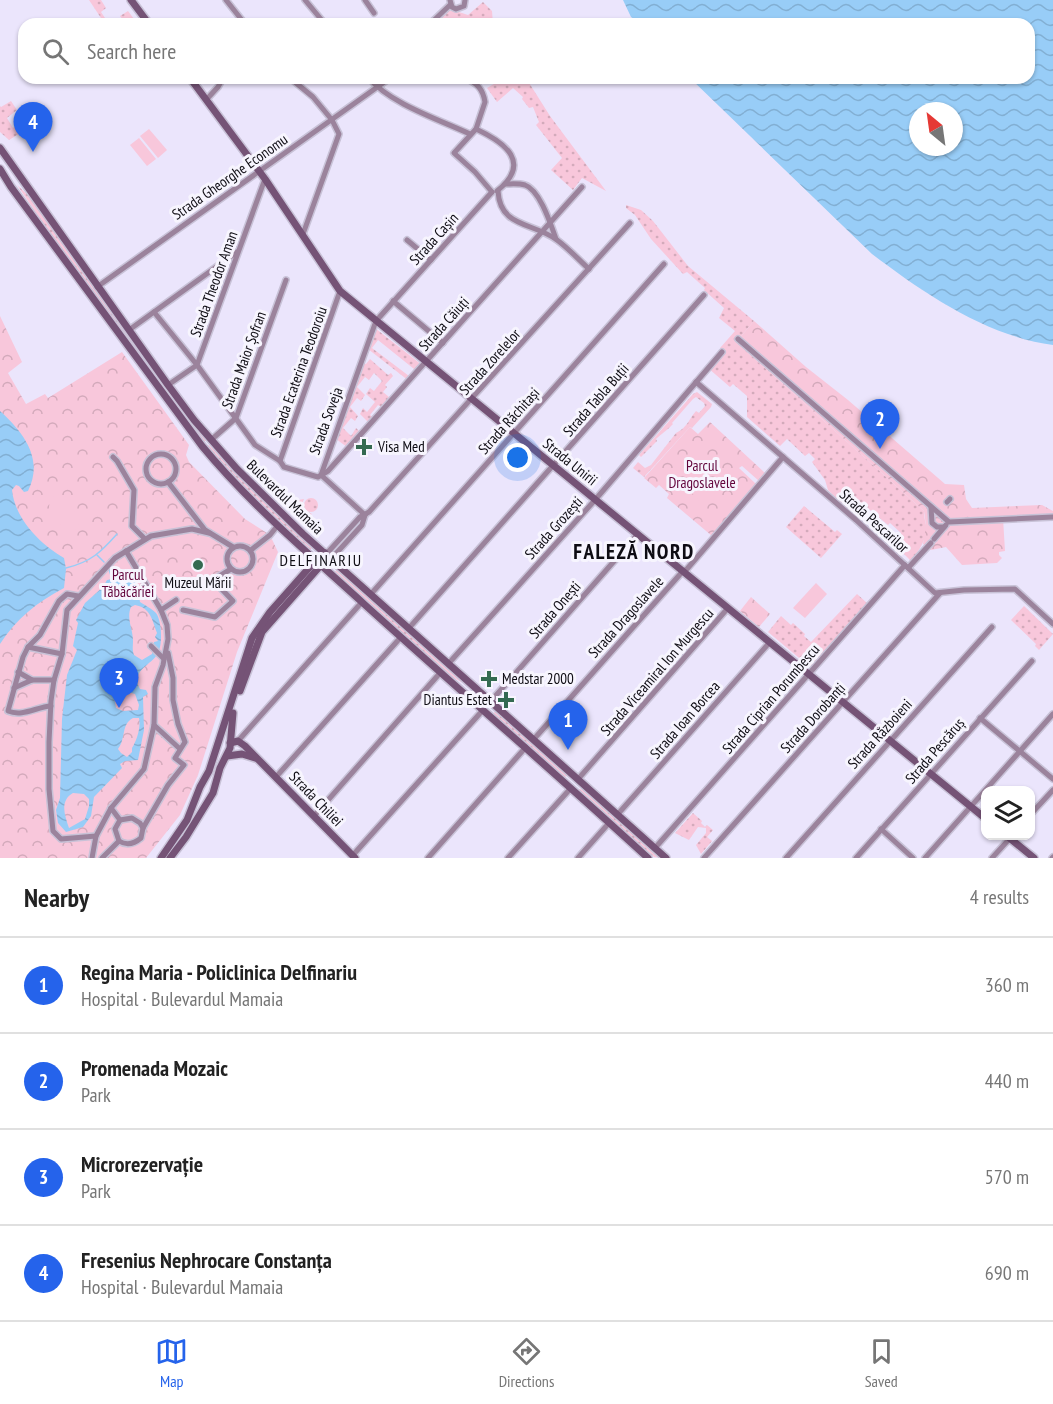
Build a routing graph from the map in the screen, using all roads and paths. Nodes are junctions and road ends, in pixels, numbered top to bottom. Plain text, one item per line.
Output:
1 (131, 0) edge
2 (226, 0) edge
3 (305, 0) edge
4 (365, 0) edge
5 (465, 0) edge
6 (449, 2) edge
7 (374, 13) dead end
8 (144, 18) edge
9 (240, 18) edge
10 (320, 18) edge
11 (435, 18) edge
12 (194, 84) edge
13 (220, 84) edge
14 (297, 84) edge
15 (374, 84) edge
16 (382, 84) edge
17 (475, 84) edge
18 (377, 88) junction
19 (206, 100) junction
20 (332, 120) junction
21 (476, 129) junction
22 (470, 134) junction
23 (0, 148) edge
24 (0, 169) edge
25 (260, 171) junction
26 (265, 179) junction
27 (505, 184) junction
28 (11, 187) junction
29 (582, 187) dead end
30 (495, 191) junction
31 (34, 198) junction
32 (551, 223) junction
33 (630, 223) dead end
34 (543, 232) junction
35 (303, 234) junction
36 (556, 239) junction
37 (407, 240) dead end
38 (239, 251) junction
39 (431, 260) junction
40 (664, 264) dead end
41 (589, 269) junction
42 (286, 280) dead end
43 (97, 286) junction
44 (340, 291) junction
45 (704, 295) dead end
46 (393, 301) junction
47 (154, 312) junction
48 (376, 321) junction
49 (129, 330) junction
50 (738, 339) dead end
51 (443, 343) junction
52 (722, 352) dead end
53 (426, 362) junction
54 (197, 365) junction
55 (696, 382) junction
56 (168, 385) junction
57 (472, 399) junction
58 (236, 418) junction
59 (514, 433) junction
60 (211, 440) junction
61 (113, 457) dead end
62 (783, 457) junction
63 (280, 461) junction
64 (554, 466) junction
65 (321, 475) junction
66 (168, 482) junction
67 (595, 500) junction
68 (947, 503) dead end
69 (931, 507) junction
70 (938, 513) junction
71 (365, 514) junction
72 (1053, 517) edge
73 (949, 522) junction
74 (278, 525) junction
75 (944, 527) junction
76 (209, 533) junction
77 (638, 534) junction
78 (145, 539) junction
79 (233, 548) junction
80 (251, 550) junction
81 (126, 551) junction
82 (325, 553) junction
83 (331, 559) junction
84 (318, 563) junction
85 (906, 566) junction
86 (231, 569) junction
87 (683, 571) junction
88 (940, 593) junction
89 (370, 594) junction
90 (78, 596) junction
91 (176, 600) dead end
92 (362, 602) junction
93 (729, 608) junction
94 (161, 610) junction
95 (183, 610) dead end
96 (1053, 624) edge
97 (992, 627) dead end
98 (409, 628) junction
99 (401, 637) junction
100 (770, 642) junction
101 (151, 646) dead end
102 (28, 647) junction
103 (167, 649) junction
104 (62, 654) junction
105 (162, 657) junction
106 (1032, 661) dead end
107 (449, 663) junction
108 (18, 672) junction
109 (440, 673) junction
110 (809, 674) junction
111 (32, 680) junction
112 (54, 680) junction
113 (452, 685) junction
114 (14, 688) junction
115 (844, 702) junction
116 (494, 703) junction
117 (51, 706) junction
118 (483, 710) junction
119 (1053, 714) edge
120 (980, 718) junction
121 (154, 725) junction
122 (534, 739) junction
123 (219, 740) junction
124 (236, 742) junction
125 (890, 742) junction
126 (526, 747) junction
127 (180, 749) junction
128 (1019, 751) junction
129 (227, 756) junction
130 (258, 759) junction
131 (930, 774) junction
132 (276, 777) junction
133 (579, 778) junction
134 (1053, 779) edge
135 (568, 785) junction
136 (1053, 789) edge
137 (200, 790) junction
138 (210, 796) junction
139 (608, 804) junction
140 (970, 807) junction
141 (111, 808) junction
142 (1035, 809) edge
143 (618, 814) junction
144 (981, 815) edge
145 (314, 816) junction
146 (120, 820) junction
147 (609, 823) junction
148 (143, 828) junction
149 (881, 829) junction
150 (96, 836) junction
151 (1006, 840) edge
152 (1014, 840) edge
153 (119, 841) junction
154 (655, 848) junction
155 (354, 857) edge
156 (92, 858) edge
157 (102, 858) edge
158 (161, 858) edge
159 (170, 858) edge
160 (428, 858) edge
161 (508, 858) edge
162 (578, 858) edge
163 (648, 858) edge
164 (666, 858) edge
165 (704, 858) edge
166 (786, 858) edge
167 (856, 858) edge
168 (913, 858) edge
169 (925, 858) edge
170 (992, 858) edge
171 (1034, 858) edge

1 - 8 main road
2 - 9 street
3 - 10 street
4 - 7 street
5 - 6 street
6 - 11 street
12 - 19 main road, Strada Unirii
13 - 19 street
14 - 20 street
15 - 18 street
16 - 18 street
17 - 21 street
18 - 20 street, Strada Gheorghe Economu
18 - 22 street
19 - 25 main road, Strada Unirii
20 - 25 street, Strada Gheorghe Economu
20 - 35 street
21 - 22 street
21 - 27 street
22 - 30 street
23 - 31 main road, Bulevardul Mamaia
24 - 28 main road, Bulevardul Mamaia
25 - 26 main road, Strada Unirii
25 - 43 street, Strada Gheorghe Economu
26 - 35 main road, Strada Unirii
26 - 38 street, Strada Theodor Aman
27 - 30 street, Strada Cașin
27 - 32 street
28 - 31 main road
28 - 74 main road, Bulevardul Mamaia
29 - 32 street, Strada Căiuți
30 - 34 street
30 - 39 street, Strada Cașin
31 - 43 main road, Bulevardul Mamaia
32 - 34 street, Strada Căiuți
32 - 36 street
33 - 41 street, Strada Zorelelor
34 - 36 street
34 - 51 street, Strada Căiuți
35 - 44 main road, Strada Unirii
36 - 41 street
37 - 39 street
38 - 47 street
38 - 54 street, Strada Theodor Aman
39 - 46 street, Strada Cașin
40 - 59 street, Strada Răchitași
41 - 57 street, Strada Zorelelor
42 - 58 street, Strada Maior Șofran
43 - 49 main road, Bulevardul Mamaia
44 - 48 main road, Strada Unirii
44 - 63 street, Strada Ecaterina Teodoroiu
45 - 64 street, Strada Tabla Buții
46 - 48 street, Strada Cașin
46 - 51 street
47 - 49 street
47 - 54 street
48 - 53 main road, Strada Unirii
48 - 65 street, Strada Soveja
49 - 56 main road, Bulevardul Mamaia
50 - 69 street
51 - 53 street, Strada Căiuți
52 - 55 street, Strada Grozești
53 - 57 main road, Strada Unirii
53 - 65 street, Strada Căiuți
54 - 56 street
54 - 58 street
55 - 62 street, Strada Pescarilor
55 - 67 street, Strada Grozești
56 - 60 main road, Bulevardul Mamaia
57 - 59 main road, Strada Unirii
57 - 71 street, Strada Zorelelor
58 - 60 street, Strada Maior Șofran
58 - 63 street
59 - 64 main road, Strada Unirii
59 - 89 street, Strada Răchitași
60 - 82 main road, Bulevardul Mamaia
61 - 78 street
62 - 85 street, Strada Pescarilor
62 - 87 street, Strada Dragoslavele
63 - 65 street
64 - 67 main road, Strada Unirii
64 - 98 street, Strada Tabla Buții
65 - 71 street, Strada Soveja
66 - 66 street
66 - 76 street
67 - 77 main road, Strada Unirii
67 - 107 street, Strada Grozești
68 - 70 street
69 - 70 street
69 - 75 street
70 - 73 street
71 - 82 street, Strada Zorelelor
71 - 83 street, Strada Zorelelor
72 - 73 street
73 - 75 street, Strada Ciprian Porumbescu
74 - 80 street
74 - 84 main road, Bulevardul Mamaia
75 - 85 street, Strada Ciprian Porumbescu
76 - 78 street
76 - 79 street
77 - 87 main road, Strada Unirii
77 - 116 street, Strada Onești
78 - 81 street
79 - 80 street
79 - 86 street
80 - 86 street
81 - 90 street
81 - 94 street
82 - 83 main road, Bulevardul Mamaia
82 - 84 main road
83 - 84 main road
83 - 89 main road, Bulevardul Mamaia
84 - 92 main road, Bulevardul Mamaia
84 - 123 main road
84 - 124 main road
85 - 88 street, Strada Pescarilor
85 - 110 street, Strada Ciprian Porumbescu
86 - 95 street
87 - 93 main road, Strada Unirii
87 - 122 street, Strada Dragoslavele
88 - 96 street
88 - 115 street, Strada Dorobanți
89 - 98 main road, Bulevardul Mamaia
90 - 102 street
90 - 104 street
91 - 94 street
92 - 99 main road, Bulevardul Mamaia
92 - 124 street
93 - 100 main road, Strada Unirii
93 - 133 street, Strada Viceamiral Ion Murgescu
94 - 103 street
97 - 125 street, Strada Războieni
98 - 107 main road, Bulevardul Mamaia
99 - 109 main road, Bulevardul Mamaia
99 - 132 street
100 - 110 main road, Strada Unirii
100 - 143 street, Strada Ioan Borcea
101 - 105 street
102 - 104 street
102 - 108 street
103 - 105 street
103 - 127 street
104 - 112 street
105 - 121 street
106 - 120 street, Strada Pescăruș
107 - 116 main road, Bulevardul Mamaia
108 - 111 street
108 - 114 street
109 - 113 main road, Bulevardul Mamaia
109 - 145 street
110 - 115 main road, Strada Unirii
110 - 154 street, Strada Ciprian Porumbescu
111 - 112 street
111 - 114 street
112 - 117 street
113 - 116 main road
113 - 118 main road, Bulevardul Mamaia
114 - 117 street
115 - 125 main road, Strada Unirii
115 - 165 street, Strada Dorobanți
116 - 122 main road, Bulevardul Mamaia
117 - 150 street
118 - 126 main road, Bulevardul Mamaia
118 - 155 street
119 - 128 street
120 - 128 street
120 - 131 street, Strada Pescăruș
121 - 127 street
121 - 141 street
122 - 133 main road, Bulevardul Mamaia
123 - 124 main road
123 - 137 main road
124 - 129 main road
124 - 130 main road, Strada Chiliei
125 - 131 main road, Strada Unirii
125 - 166 street, Strada Războieni
126 - 135 main road, Bulevardul Mamaia
126 - 160 street
127 - 148 street
128 - 134 street
128 - 140 street
129 - 130 main road
129 - 138 main road
130 - 132 main road, Strada Chiliei
131 - 140 main road, Strada Unirii
131 - 149 street, Strada Pescăruș
132 - 145 main road, Strada Chiliei
133 - 139 main road, Bulevardul Mamaia
135 - 139 main road
135 - 147 main road, Bulevardul Mamaia
135 - 161 street
136 - 142 street
137 - 138 main road
137 - 158 main road
138 - 159 main road
139 - 143 main road, Bulevardul Mamaia
140 - 144 main road, Strada Unirii
140 - 169 street
141 - 146 street
141 - 150 street
143 - 154 main road, Bulevardul Mamaia
145 - 155 main road, Strada Chiliei
146 - 148 street
146 - 153 street
147 - 162 street
147 - 163 main road, Bulevardul Mamaia
148 - 153 street
149 - 167 street, Strada Pescăruș
149 - 168 street
150 - 156 street
151 - 170 street
152 - 171 main road
153 - 157 street
154 - 164 main road, Bulevardul Mamaia

